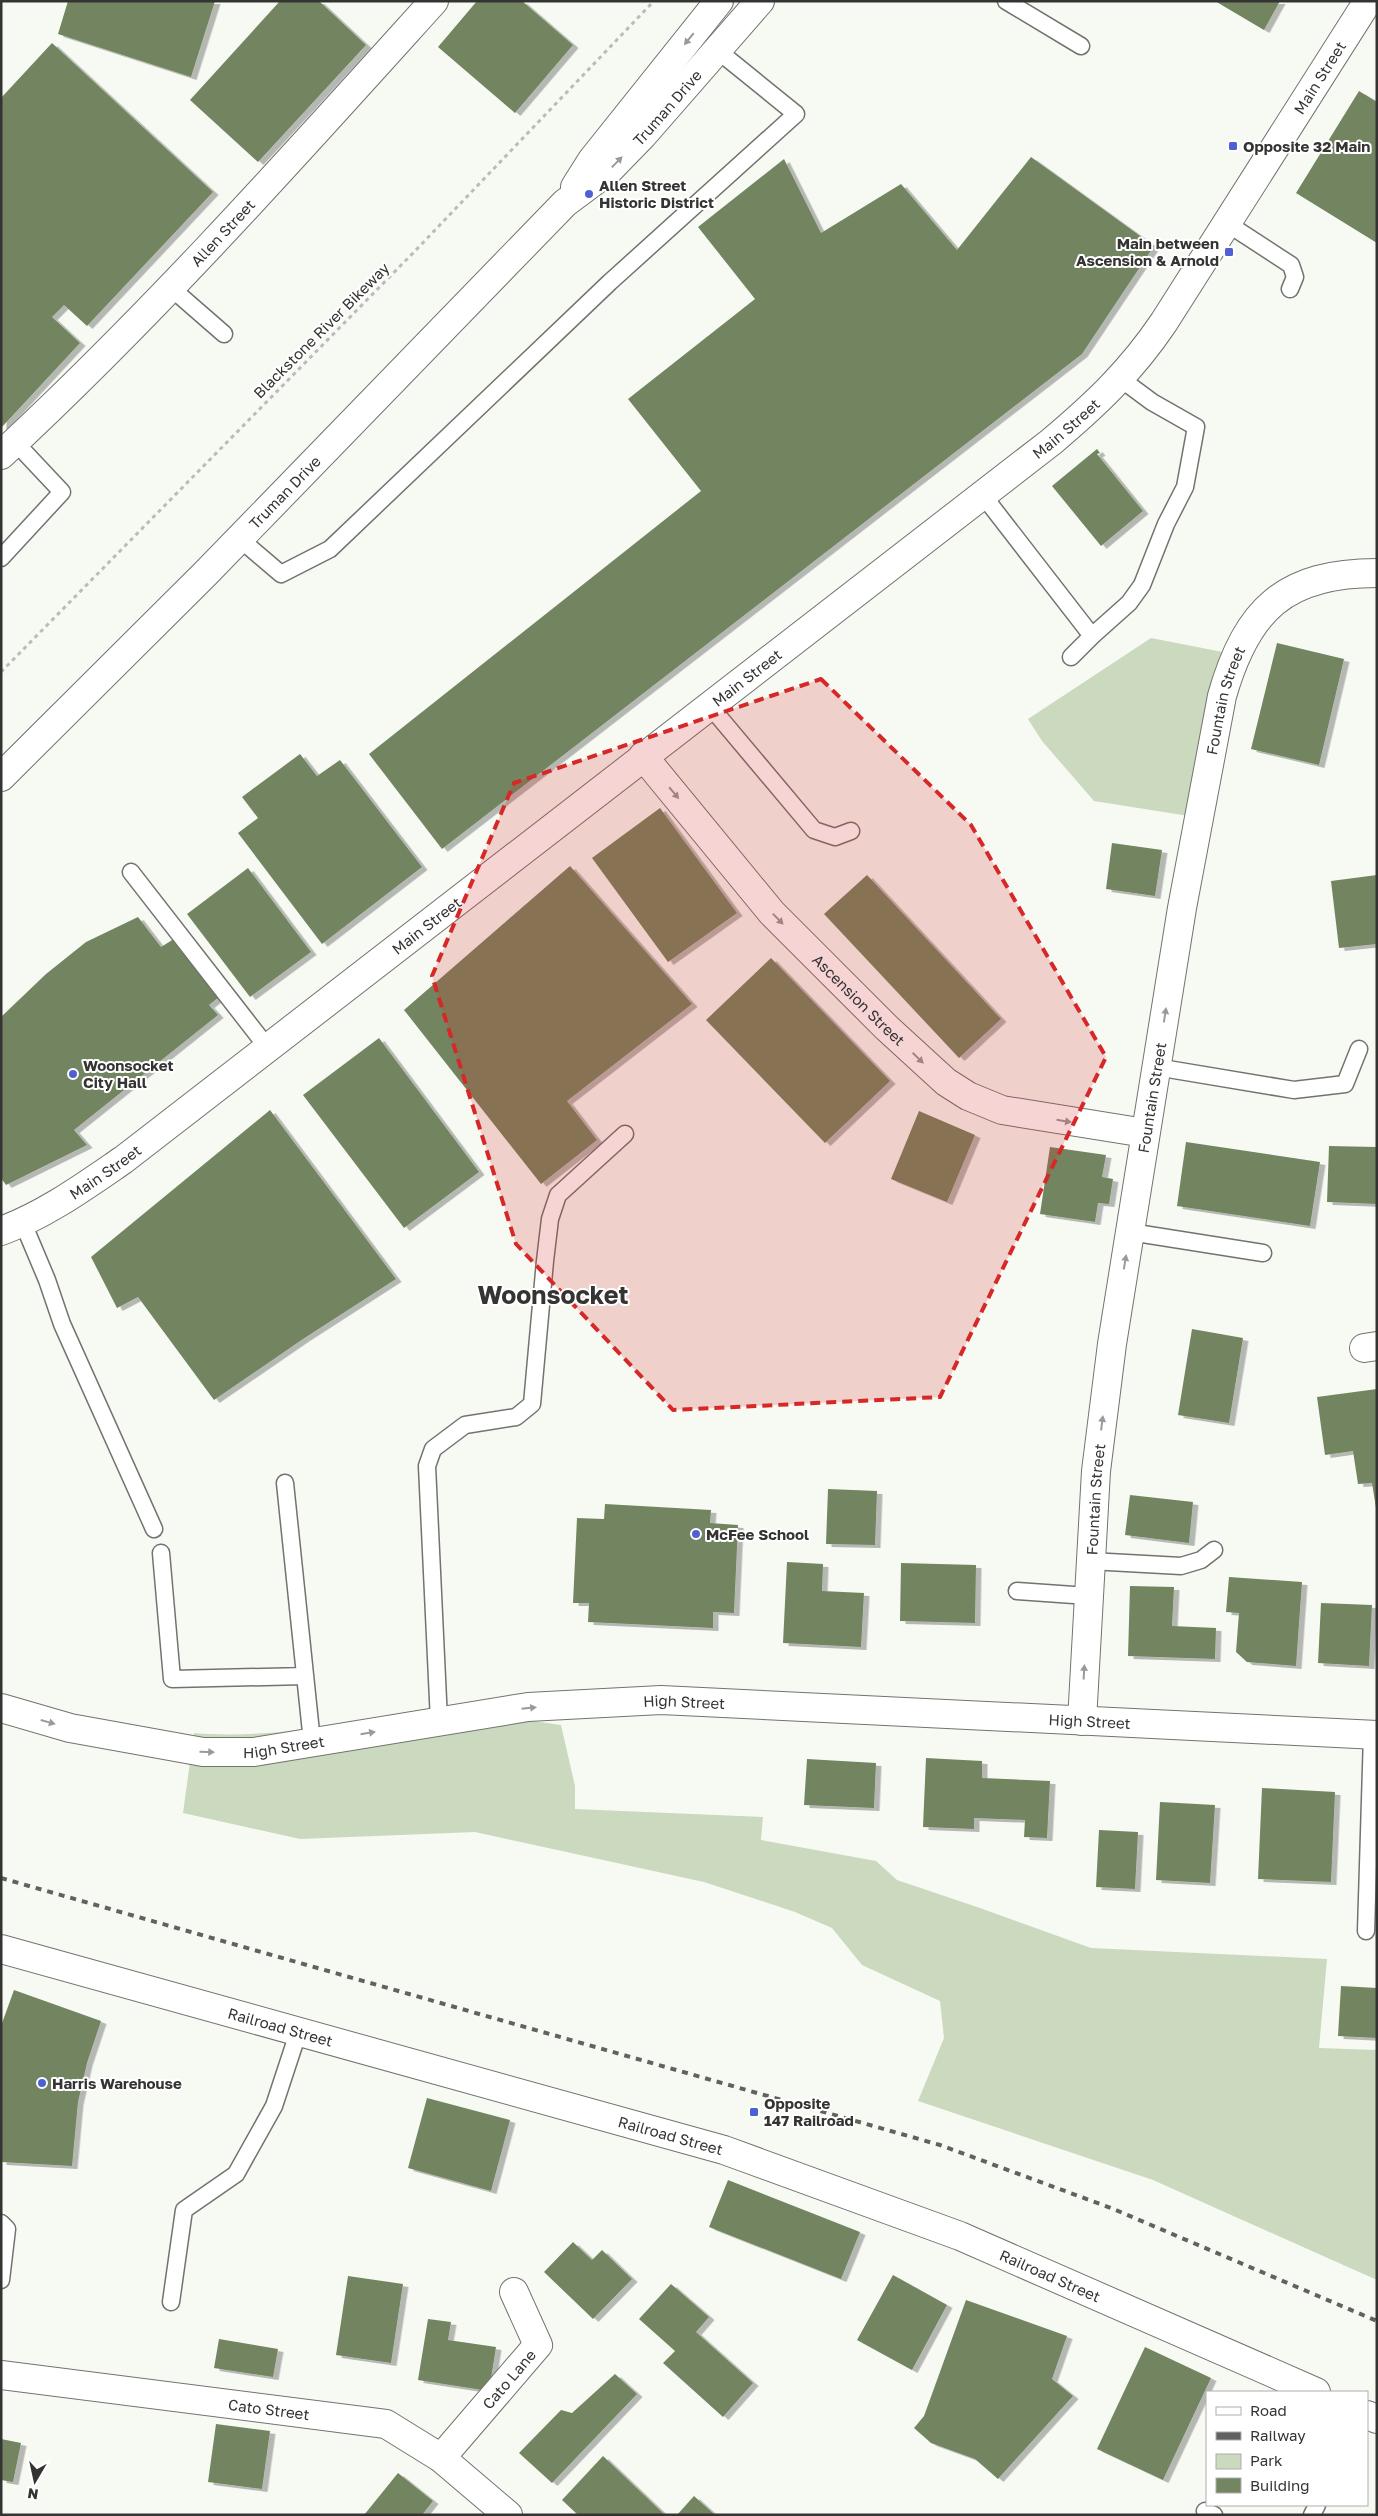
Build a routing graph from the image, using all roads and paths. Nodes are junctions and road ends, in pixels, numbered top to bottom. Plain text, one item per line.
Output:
1 (434, 1) edge
2 (654, 1) edge
3 (719, 1) edge
4 (760, 1) edge
5 (1006, 1) edge
6 (1368, 1) edge
7 (1081, 46) dead end
8 (717, 50) junction
9 (565, 203) junction
10 (1228, 224) junction
11 (170, 287) junction
12 (1290, 289) dead end
13 (224, 334) dead end
14 (1121, 378) junction
15 (8, 449) edge
16 (982, 494) junction
17 (240, 539) junction
18 (1, 558) edge
19 (1377, 573) edge
20 (1092, 636) junction
21 (1071, 657) dead end
22 (1, 672) edge
23 (709, 705) junction
24 (643, 756) junction
25 (1, 777) edge
26 (851, 831) dead end
27 (131, 872) dead end
28 (267, 1047) junction
29 (1359, 1049) dead end
30 (1156, 1067) junction
31 (1145, 1133) junction
32 (625, 1134) dead end
33 (12, 1227) edge
34 (1130, 1232) junction
35 (1263, 1252) dead end
36 (285, 1483) dead end
37 (154, 1529) dead end
38 (1214, 1550) dead end
39 (161, 1553) dead end
40 (1090, 1561) junction
41 (1017, 1591) dead end
42 (1088, 1596) junction
43 (305, 1676) junction
44 (1, 1708) edge
45 (439, 1721) junction
46 (1082, 1721) junction
47 (1374, 1735) edge
48 (312, 1742) junction
49 (1366, 1931) dead end
50 (1, 1949) edge
51 (299, 2030) junction
52 (1, 2223) edge
53 (1, 2280) edge
54 (514, 2292) dead end
55 (172, 2302) dead end
56 (1, 2375) edge
57 (1314, 2391) edge
58 (441, 2458) junction
59 (508, 2515) edge

1 - 11 main road, Allen Street
2 - 22 path, Blackstone River Bikeway
3 -> 9 main road, Truman Drive
4 - 8 main road, Truman Drive
5 - 7 lane
6 - 10 main road, Main Street
9 -> 8 main road, Truman Drive
8 - 17 lane
9 - 17 main road, Truman Drive
10 - 12 lane
10 - 14 main road, Main Street
11 - 13 lane
11 - 15 main road, Allen Street
14 - 16 main road, Main Street
14 - 20 lane
15 - 18 lane
16 - 20 lane
16 - 23 main road, Main Street
17 - 25 main road, Truman Drive
30 -> 19 main road, Fountain Street
20 - 21 lane
23 - 24 main road, Main Street
23 - 26 lane
24 - 28 main road, Main Street
24 -> 31 main road, Ascension Street
27 - 28 lane
28 - 33 main road, Main Street
29 - 30 lane
30 - 31 main road, Fountain Street
31 - 34 main road, Fountain Street
32 - 45 lane
33 - 37 lane
34 - 35 lane
40 -> 34 main road, Fountain Street
36 - 43 lane
38 - 40 lane
39 - 43 lane
40 - 42 main road, Fountain Street
41 - 42 lane
46 -> 42 main road, Fountain Street
43 - 48 lane
44 -> 48 main road, High Street
45 -> 46 main road, High Street
48 -> 45 main road, High Street
46 - 47 main road, High Street
47 - 49 lane
50 - 51 main road, Railroad Street
51 - 55 lane
51 - 57 main road, Railroad Street
52 - 53 lane
54 - 58 main road, Cato Lane
56 - 58 main road, Cato Street
58 - 59 main road, Cato Street

